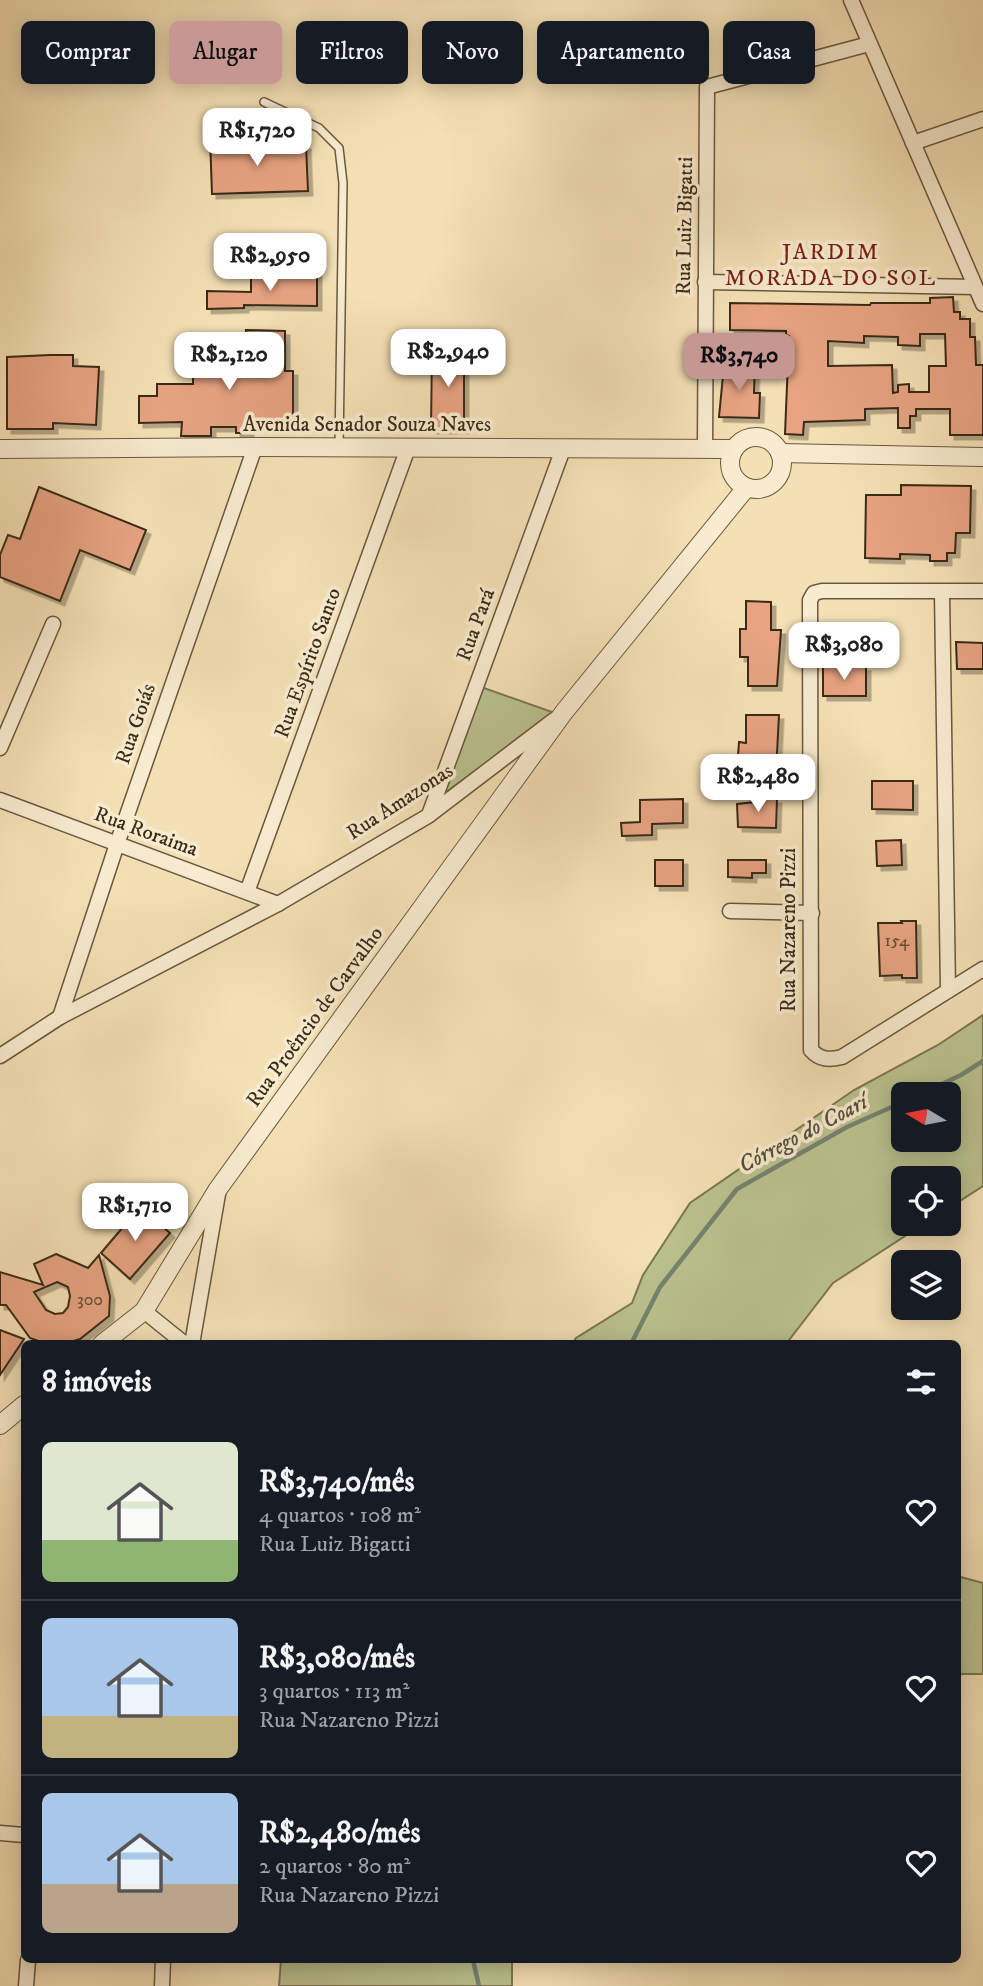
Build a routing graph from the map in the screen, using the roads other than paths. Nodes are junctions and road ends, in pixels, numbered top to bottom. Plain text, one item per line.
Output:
1 (851, 0) edge
2 (869, 44) junction
3 (264, 102) dead end
4 (983, 119) edge
5 (913, 143) junction
6 (705, 282) junction
7 (975, 287) junction
8 (983, 304) edge
9 (255, 447) junction
10 (339, 447) junction
11 (408, 448) junction
12 (0, 449) edge
13 (564, 449) junction
14 (705, 449) junction
15 (734, 449) junction
16 (780, 453) junction
17 (983, 457) edge
18 (746, 488) junction
19 (942, 592) junction
20 (983, 592) edge
21 (54, 624) dead end
22 (564, 712) junction
23 (0, 748) edge
24 (0, 800) edge
25 (428, 816) junction
26 (117, 844) junction
27 (247, 892) junction
28 (278, 904) junction
29 (730, 911) dead end
30 (812, 913) junction
31 (983, 969) edge
32 (948, 990) junction
33 (60, 1017) junction
34 (0, 1056) edge
35 (218, 1189) junction
36 (144, 1311) junction
37 (107, 1340) edge
38 (180, 1340) edge
39 (193, 1340) edge
40 (21, 1407) edge
41 (0, 1424) edge
42 (0, 1833) edge
43 (21, 1835) edge
44 (28, 1963) edge
45 (163, 1963) edge
46 (26, 1986) edge
47 (162, 1986) edge

1 - 2 street
2 - 5 street
2 - 6 street, Rua Luiz Bigatti
3 - 10 lane
4 - 5 street
5 - 7 street
6 - 7 street
6 - 14 street, Rua Luiz Bigatti
7 - 8 street
9 - 10 street, Avenida Senador Souza Naves
9 - 12 street, Avenida Senador Souza Naves
9 - 26 street, Rua Goiás
10 - 11 street, Avenida Senador Souza Naves
11 - 13 street, Avenida Senador Souza Naves
11 - 27 street, Rua Espírito Santo
13 - 14 street, Avenida Senador Souza Naves
13 - 25 street, Rua Pará
14 - 15 street, Avenida Senador Souza Naves
15 - 16 street
15 - 18 street
16 - 17 street
16 - 18 street
18 - 22 street, Rua Amazonas
19 - 20 street
19 - 30 street, Rua Nazareno Pizzi
19 - 32 street
21 - 23 street
22 - 25 street, Rua Amazonas
22 - 35 street, Rua Proêncio de Carvalho
24 - 26 street, Rua Roraima
25 - 28 street, Rua Amazonas
26 - 27 street, Rua Roraima
26 - 33 street, Rua Goiás
27 - 28 street, Rua Roraima
28 - 33 street, Rua Amazonas
29 - 30 street
30 - 32 street, Rua Nazareno Pizzi
31 - 32 street
33 - 34 street, Rua Amazonas
35 - 36 street, Rua Proêncio de Carvalho
35 - 39 street
36 - 37 street, Rua Proêncio de Carvalho
36 - 38 street
40 - 41 street
42 - 43 street
44 - 46 street
45 - 47 street

